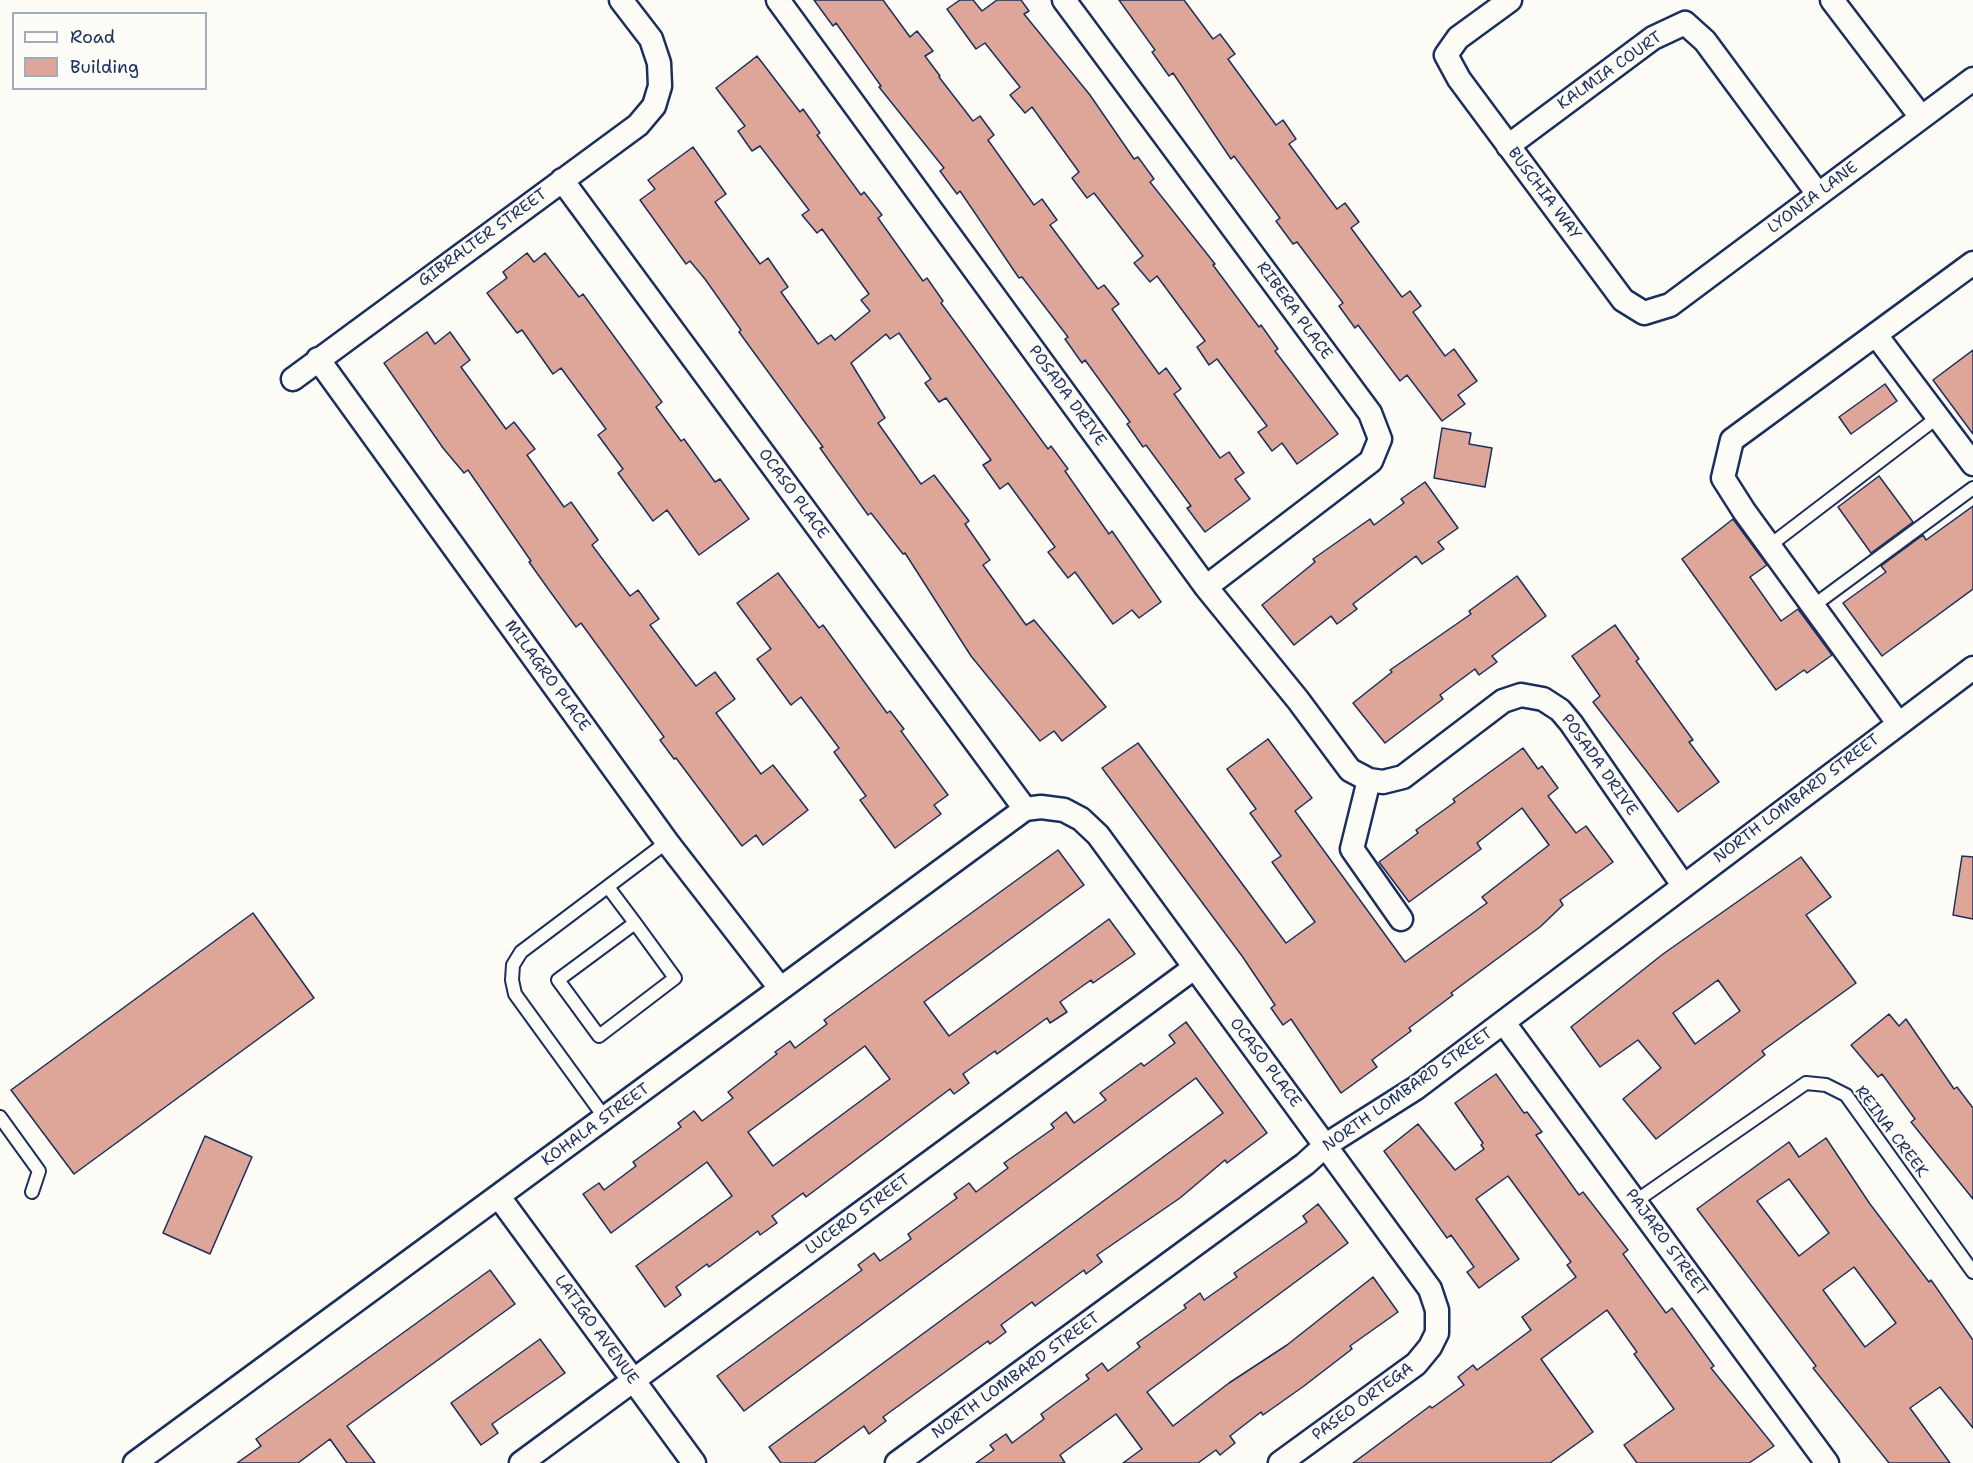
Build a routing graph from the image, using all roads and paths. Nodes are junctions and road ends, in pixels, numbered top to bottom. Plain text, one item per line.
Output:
1 (621, 0) edge
2 (778, 0) edge
3 (1064, 0) edge
4 (1510, 0) edge
5 (1832, 0) edge
6 (1973, 79) edge
7 (1921, 117) junction
8 (1508, 146) junction
9 (562, 180) junction
10 (1818, 194) junction
11 (1973, 263) edge
12 (1651, 311) joint
13 (1876, 334) junction
14 (318, 360) junction
15 (292, 378) dead end
16 (1938, 417) junction
17 (1973, 464) edge
18 (1973, 488) edge
19 (1769, 546) junction
20 (1206, 587) junction
21 (1814, 606) junction
22 (1973, 668) edge
23 (1898, 723) junction
24 (1369, 780) junction
25 (1024, 809) junction
26 (667, 842) junction
27 (1683, 885) junction
28 (608, 887) junction
29 (1401, 919) dead end
30 (635, 923) junction
31 (1194, 968) junction
32 (780, 988) junction
33 (1504, 1023) junction
34 (0, 1117) edge
35 (605, 1118) junction
36 (1326, 1144) junction
37 (32, 1192) dead end
38 (499, 1197) junction
39 (1636, 1201) junction
40 (1973, 1272) edge
41 (1437, 1333) joint
42 (633, 1380) junction
43 (135, 1463) edge
44 (521, 1463) edge
45 (694, 1463) edge
46 (897, 1463) edge
47 (1280, 1463) edge
48 (1827, 1463) edge

1 - 9 street, GIBRALTER STREET
2 - 20 street, POSADA DRIVE
3 - 20 street, RIBERA PLACE
4 - 8 street, BUSCHIA WAY
5 - 7 street
6 - 7 street, LYONIA LANE
7 - 10 street, LYONIA LANE
8 - 10 street, KALMIA COURT
8 - 12 street, BUSCHIA WAY
9 - 14 street, GIBRALTER STREET
9 - 25 street, OCASO PLACE
10 - 12 street, LYONIA LANE
11 - 13 street
13 - 16 street
13 - 19 street
14 - 15 street, GIBRALTER STREET
14 - 26 street, MILAGRO PLACE
16 - 17 street
16 - 19 lane
18 - 21 lane
19 - 21 street
20 - 24 street, POSADA DRIVE
21 - 23 street
22 - 23 street, NORTH LOMBARD STREET
23 - 27 street, NORTH LOMBARD STREET
24 - 27 street, POSADA DRIVE
24 - 29 street
25 - 31 street, OCASO PLACE
25 - 32 street, KOHALA STREET
26 - 28 lane
26 - 32 street, MILAGRO PLACE
27 - 33 street, NORTH LOMBARD STREET
28 - 30 lane
28 - 35 lane
30 - 30 lane
31 - 36 street, OCASO PLACE
31 - 42 street, LUCERO STREET
32 - 35 street, KOHALA STREET
33 - 36 street, NORTH LOMBARD STREET
33 - 39 street, PAJARO STREET
34 - 37 lane
35 - 38 street, KOHALA STREET
36 - 41 street, OCASO PLACE
36 - 46 street, NORTH LOMBARD STREET
38 - 42 street, LATIGO AVENUE
38 - 43 street, KOHALA STREET
39 - 40 lane, REINA CREEK
39 - 48 street, PAJARO STREET
41 - 47 street, PASEO ORTEGA
42 - 44 street, LUCERO STREET
42 - 45 street, LATIGO AVENUE

